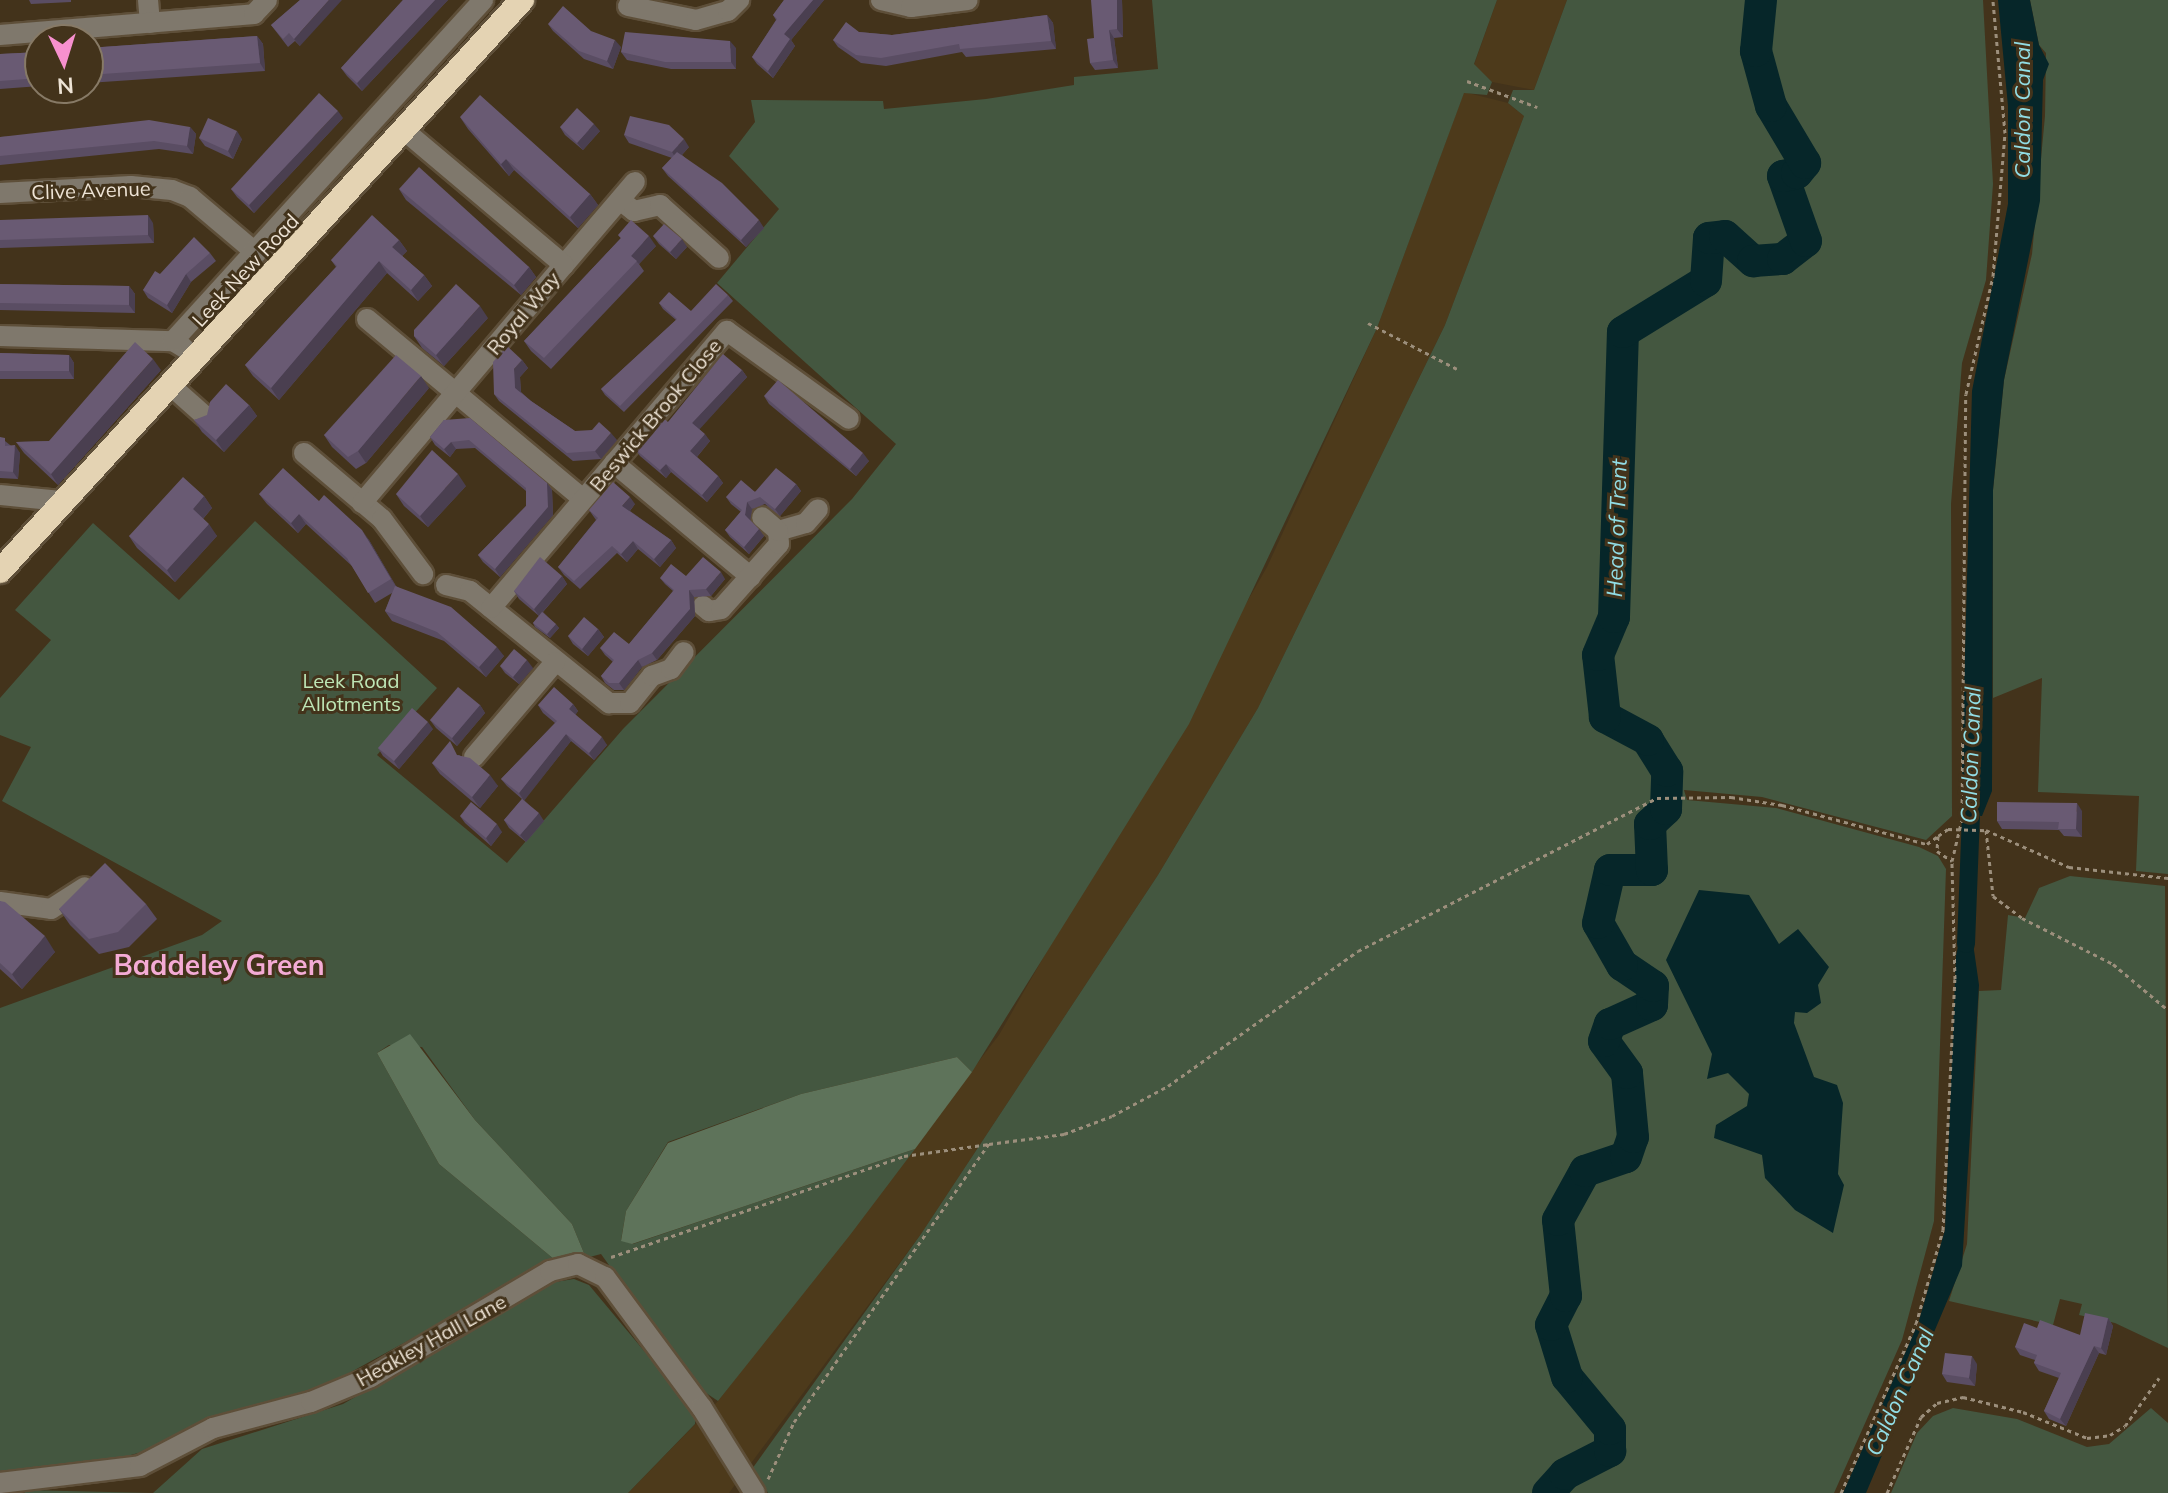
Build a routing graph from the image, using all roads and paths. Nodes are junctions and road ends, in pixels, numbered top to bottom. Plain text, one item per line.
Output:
1 (148, 0) edge
2 (267, 0) edge
3 (483, 0) edge
4 (522, 0) edge
5 (739, 0) edge
6 (881, 0) edge
7 (968, 0) edge
8 (1993, 0) edge
9 (622, 8) edge
10 (150, 23) junction
11 (0, 35) edge
12 (1467, 81) dead end
13 (1537, 107) dead end
14 (406, 132) junction
15 (635, 182) dead end
16 (0, 193) edge
17 (627, 206) junction
18 (256, 253) junction
19 (719, 258) dead end
20 (564, 265) junction
21 (367, 319) dead end
22 (1368, 323) dead end
23 (0, 336) edge
24 (173, 341) junction
25 (198, 356) junction
26 (1457, 369) dead end
27 (170, 385) junction
28 (456, 392) junction
29 (206, 417) edge
30 (849, 419) dead end
31 (304, 453) dead end
32 (614, 463) junction
33 (0, 495) edge
34 (583, 499) junction
35 (61, 501) junction
36 (362, 503) junction
37 (818, 509) dead end
38 (0, 571) edge
39 (423, 574) dead end
40 (751, 577) junction
41 (446, 585) dead end
42 (703, 606) dead end
43 (491, 608) junction
44 (684, 652) dead end
45 (555, 662) junction
46 (474, 757) edge
47 (1986, 830) junction
48 (1938, 836) junction
49 (1952, 861) junction
50 (2168, 878) edge
51 (85, 887) edge
52 (0, 902) edge
53 (2168, 1010) edge
54 (989, 1144) junction
55 (581, 1265) junction
56 (2159, 1378) dead end
57 (0, 1483) edge
58 (755, 1485) edge
59 (1841, 1493) edge
60 (1887, 1493) edge

1 - 10 street
2 - 10 street
3 - 18 street, Leek New Road
4 - 14 highway, Leek New Road
5 - 9 street
6 - 7 street
8 - 49 path
10 - 11 street
12 - 13 path
14 - 20 street, Royal Way
14 - 25 highway, Leek New Road
15 - 17 street
16 - 18 street, Clive Avenue
17 - 19 street
17 - 20 street
18 - 24 street, Leek New Road
20 - 28 street, Royal Way
21 - 28 street
22 - 26 path
23 - 24 street
24 - 25 street
25 - 27 highway, Leek New Road
27 - 29 street
27 - 35 highway, Leek New Road
28 - 34 street
28 - 36 street, Royal Way
30 - 32 street, Beswick Brook Close
31 - 36 street
32 - 34 street, Beswick Brook Close
32 - 40 street
33 - 35 street
34 - 43 street, Beswick Brook Close
35 - 38 highway, Leek New Road
36 - 39 street
37 - 40 street
40 - 42 street
41 - 43 street
43 - 45 street
44 - 45 street
45 - 46 street
47 - 48 path, bridge
47 - 50 path
47 - 53 path
48 - 49 path
48 - 54 path
49 - 59 path
51 - 52 street
54 - 55 path
54 - 58 path
55 - 57 street, Heakley Hall Lane
55 - 58 street
56 - 60 path

